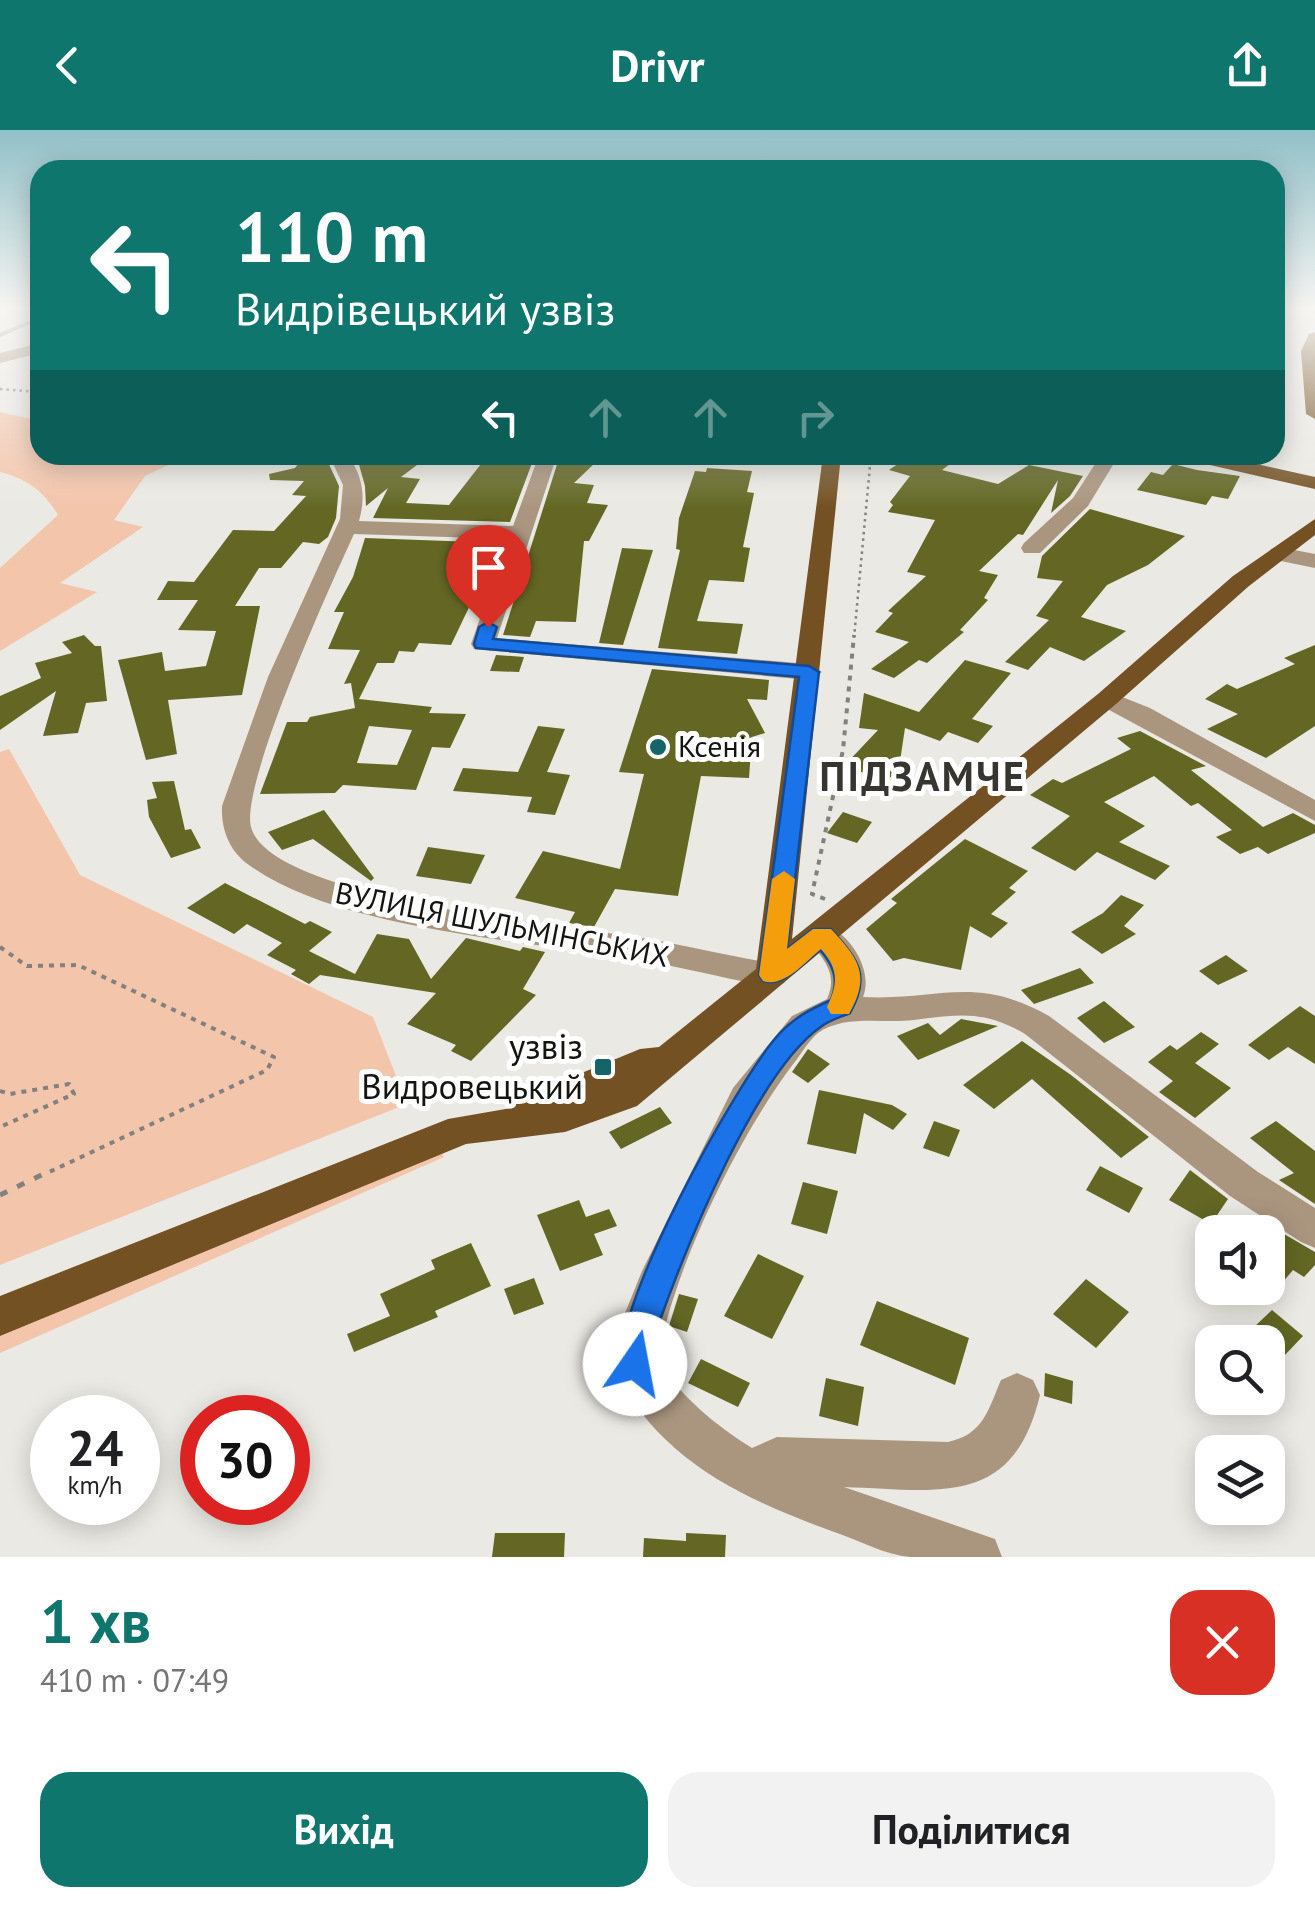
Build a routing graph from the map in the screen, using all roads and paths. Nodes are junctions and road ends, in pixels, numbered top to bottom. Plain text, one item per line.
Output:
1 (1311, 375) edge
2 (0, 389) edge
3 (30, 391) edge
4 (1315, 414) edge
5 (346, 465) edge
6 (545, 465) edge
7 (831, 465) edge
8 (870, 465) edge
9 (1104, 465) edge
10 (1235, 465) edge
11 (1315, 483) edge
12 (1315, 524) edge
13 (346, 527) junction
14 (521, 533) junction
15 (1032, 548) dead end
16 (1279, 554) junction
17 (1312, 562) edge
18 (809, 672) junction
19 (1107, 699) junction
20 (1315, 812) edge
21 (782, 893) junction
22 (812, 894) junction
23 (828, 919) junction
24 (0, 947) edge
25 (772, 975) junction
26 (841, 1006) junction
27 (0, 1091) edge
28 (0, 1127) edge
29 (0, 1195) edge
30 (1315, 1230) edge
31 (0, 1316) edge
32 (1017, 1395) dead end
33 (749, 1473) junction
34 (977, 1557) edge

1 - 4 main road
2 - 3 path
5 - 13 street, ВУЛИЦЯ ШУЛЬМІНСЬКИХ
6 - 14 street
7 - 18 main road
8 - 22 path
9 - 15 street
10 - 11 main road
12 - 16 main road
13 - 14 street
13 - 25 street, ВУЛИЦЯ ШУЛЬМІНСЬКИХ
14 - 18 street
16 - 17 street
16 - 19 main road
18 - 21 main road
19 - 20 street
19 - 23 main road
21 - 22 path
21 - 25 main road
22 - 23 path
23 - 25 main road
23 - 26 street
24 - 29 path
25 - 31 main road
26 - 30 street
26 - 33 street
27 - 28 path
32 - 33 street
33 - 34 street

